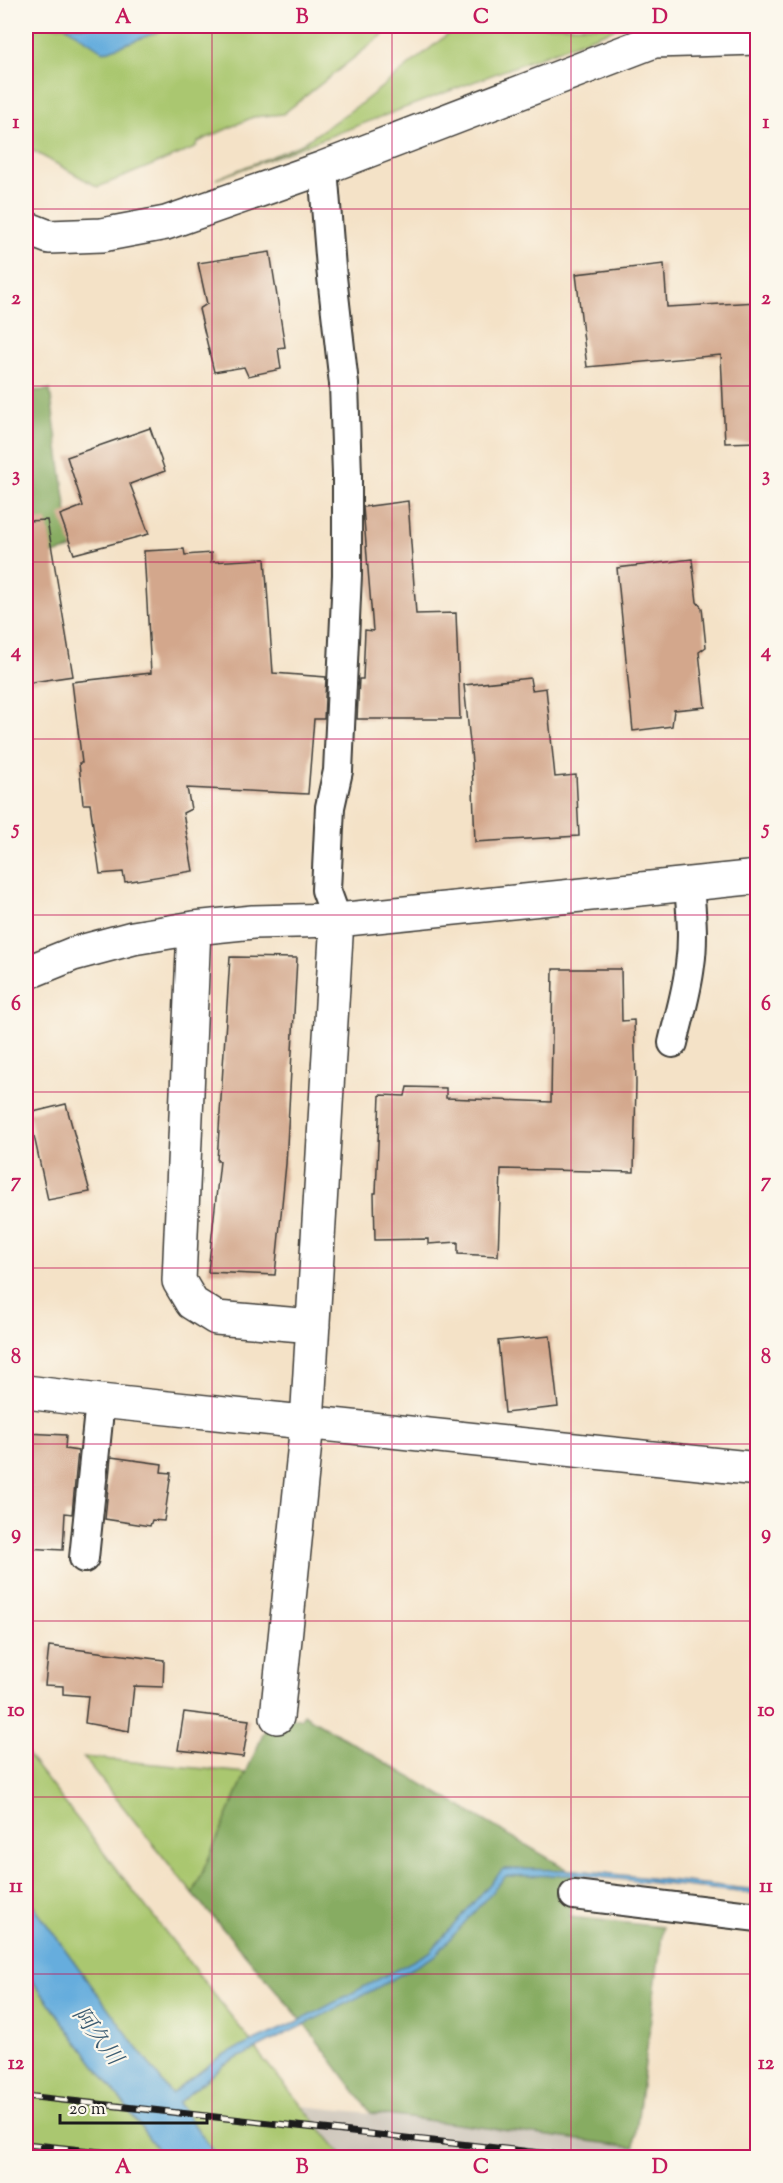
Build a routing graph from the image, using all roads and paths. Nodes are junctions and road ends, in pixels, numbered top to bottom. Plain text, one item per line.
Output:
1 (758, 38) edge
2 (322, 168) junction
3 (26, 228) edge
4 (758, 877) edge
5 (689, 885) junction
6 (337, 920) junction
7 (194, 928) junction
8 (26, 973) edge
9 (673, 1043) dead end
10 (313, 1326) junction
11 (26, 1392) edge
12 (100, 1401) junction
13 (307, 1423) junction
14 (758, 1469) edge
15 (84, 1558) dead end
16 (277, 1717) dead end
17 (574, 1895) dead end
18 (758, 1917) edge

1 - 2 street
2 - 3 street
2 - 6 lane
4 - 5 street
5 - 6 street
5 - 9 lane
6 - 7 street
6 - 10 street
7 - 8 street
7 - 10 street
10 - 13 street
11 - 12 street
12 - 13 street
12 - 15 lane
13 - 14 street
13 - 16 street
17 - 18 lane

